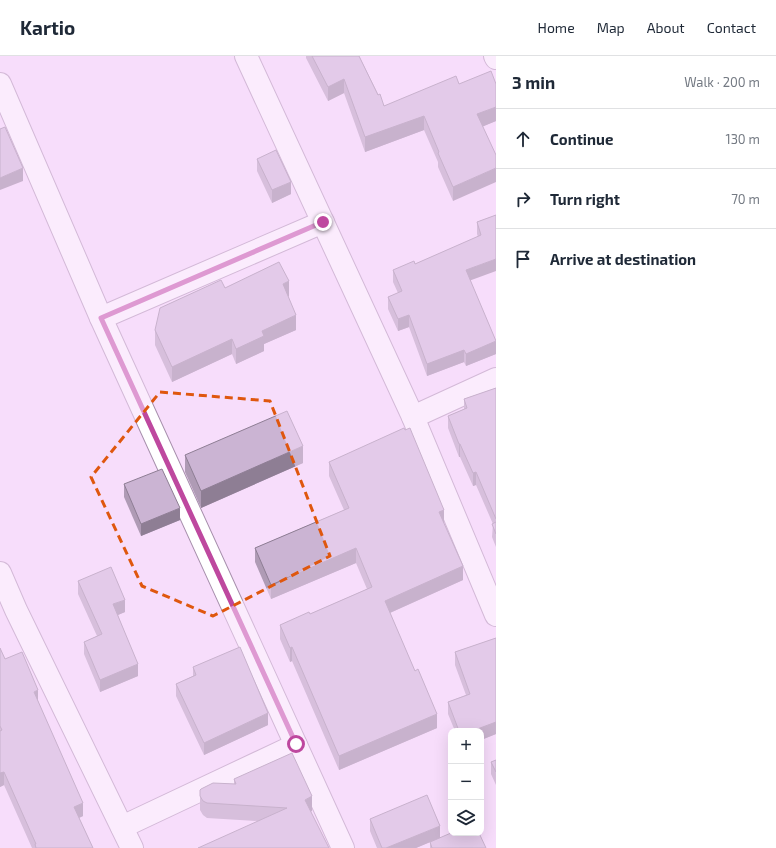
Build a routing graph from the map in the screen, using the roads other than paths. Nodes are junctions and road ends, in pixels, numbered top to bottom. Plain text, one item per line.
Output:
1 (246, 56) edge
2 (0, 84) edge
3 (323, 222) junction
4 (101, 318) junction
5 (496, 379) edge
6 (413, 417) junction
7 (0, 573) edge
8 (496, 615) edge
9 (296, 744) junction
10 (122, 827) junction
11 (132, 848) edge
12 (343, 848) edge

1 - 3 street
2 - 4 street
3 - 4 street
3 - 6 street
4 - 9 street
5 - 6 street
6 - 8 street
7 - 10 street
9 - 10 street
9 - 12 street
10 - 11 street

